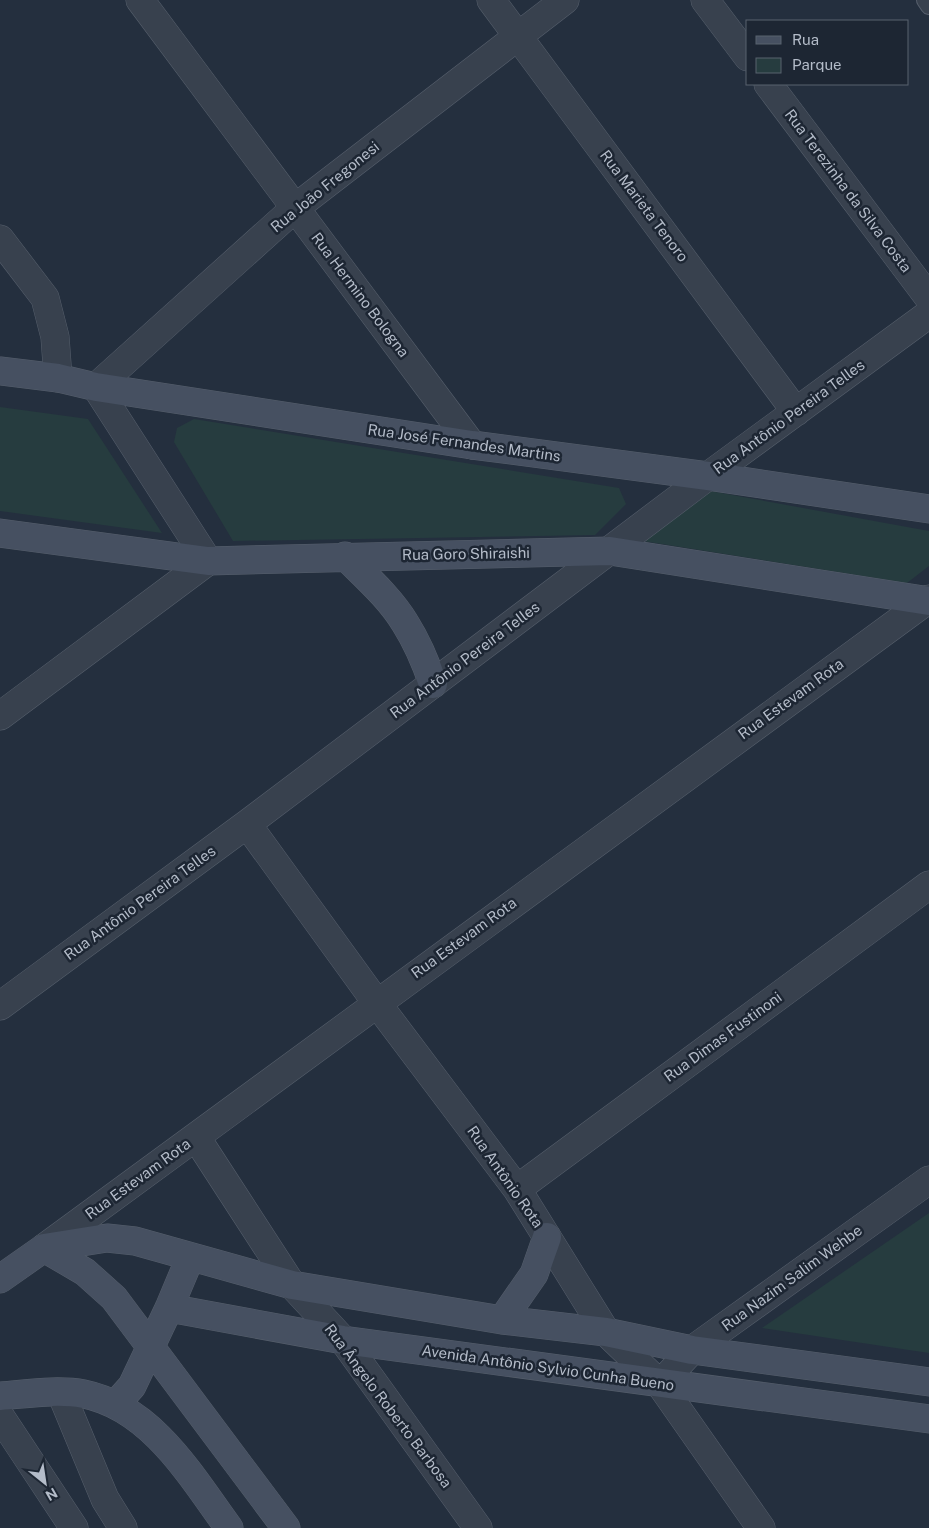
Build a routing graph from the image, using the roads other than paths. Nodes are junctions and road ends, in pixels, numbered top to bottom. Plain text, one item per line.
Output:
1 (140, 0) edge
2 (491, 0) edge
3 (565, 0) edge
4 (704, 0) edge
5 (925, 0) edge
6 (929, 6) edge
7 (518, 37) junction
8 (746, 55) edge
9 (769, 85) edge
10 (296, 208) junction
11 (0, 239) edge
12 (929, 298) edge
13 (929, 314) edge
14 (0, 371) edge
15 (58, 378) junction
16 (96, 387) junction
17 (796, 412) junction
18 (472, 445) junction
19 (708, 476) junction
20 (929, 509) edge
21 (0, 533) edge
22 (610, 551) junction
23 (345, 556) junction
24 (208, 561) junction
25 (928, 600) edge
26 (433, 684) junction
27 (0, 716) edge
28 (247, 824) junction
29 (929, 885) edge
30 (376, 1002) junction
31 (0, 1006) edge
32 (196, 1137) junction
33 (929, 1180) edge
34 (517, 1189) junction
35 (547, 1237) junction
36 (44, 1248) junction
37 (190, 1258) junction
38 (0, 1279) edge
39 (292, 1285) junction
40 (169, 1308) junction
41 (502, 1320) junction
42 (606, 1332) junction
43 (343, 1340) junction
44 (150, 1345) junction
45 (692, 1350) junction
46 (929, 1382) edge
47 (660, 1384) junction
48 (61, 1393) junction
49 (0, 1396) edge
50 (116, 1404) junction
51 (0, 1416) edge
52 (929, 1419) edge
53 (74, 1528) edge
54 (123, 1528) edge
55 (229, 1528) edge
56 (286, 1528) edge
57 (478, 1528) edge
58 (761, 1528) edge

1 - 10 street, Rua Hermino Bologna
2 - 7 street, Rua Marieta Tenoro
3 - 7 street, Rua João Fregonesi
4 - 8 street
5 - 6 lane
7 - 10 street, Rua João Fregonesi
7 - 17 street, Rua Marieta Tenoro
9 - 12 street, Rua Terezinha da Silva Costa
10 - 16 street, Rua João Fregonesi
10 - 18 street, Rua Hermino Bologna
11 - 15 street
13 - 17 street, Rua Antônio Pereira Telles
14 - 15 street, Rua José Fernandes Martins
15 - 16 street, Rua José Fernandes Martins
16 - 18 street, Rua José Fernandes Martins
16 - 24 street
17 - 19 street, Rua Antônio Pereira Telles
18 - 19 street, Rua José Fernandes Martins
19 - 20 street, Rua José Fernandes Martins
19 - 22 street, Rua Antônio Pereira Telles
21 - 24 street, Rua Goro Shiraishi
22 - 23 street, Rua Goro Shiraishi
22 - 25 street, Rua Goro Shiraishi
22 - 26 street, Rua Antônio Pereira Telles
23 - 24 street, Rua Goro Shiraishi
23 - 26 street
24 - 27 street
25 - 30 street, Rua Estevam Rota
26 - 28 street, Rua Antônio Pereira Telles
28 - 30 street, Rua Antônio Rota
28 - 31 street, Rua Antônio Pereira Telles
29 - 34 street, Rua Dimas Fustinoni
30 - 32 street, Rua Estevam Rota
30 - 34 street, Rua Antônio Rota
32 - 36 street, Rua Estevam Rota
32 - 39 street, Rua Ângelo Roberto Barbosa
33 - 45 street, Rua Nazim Salim Wehbe
34 - 35 street, Rua Antônio Rota
35 - 41 street
35 - 42 street, Rua Antônio Rota
36 - 37 street
36 - 38 street, Rua Estevam Rota
36 - 44 street
37 - 39 street
37 - 40 street
39 - 41 street
39 - 43 street, Rua Ângelo Roberto Barbosa
40 - 43 street, Avenida Antônio Sylvio Cunha Bueno
40 - 44 street
41 - 42 street
42 - 45 street
42 - 47 street, Rua Antônio Rota
43 - 47 street, Avenida Antônio Sylvio Cunha Bueno
43 - 57 street, Rua Ângelo Roberto Barbosa
44 - 50 street
44 - 56 street
45 - 46 street
45 - 47 street, Rua Nazim Salim Wehbe
47 - 52 street, Avenida Antônio Sylvio Cunha Bueno
47 - 58 street, Rua Antônio Rota
48 - 49 street
48 - 50 street
48 - 54 street
50 - 55 street
51 - 53 street

